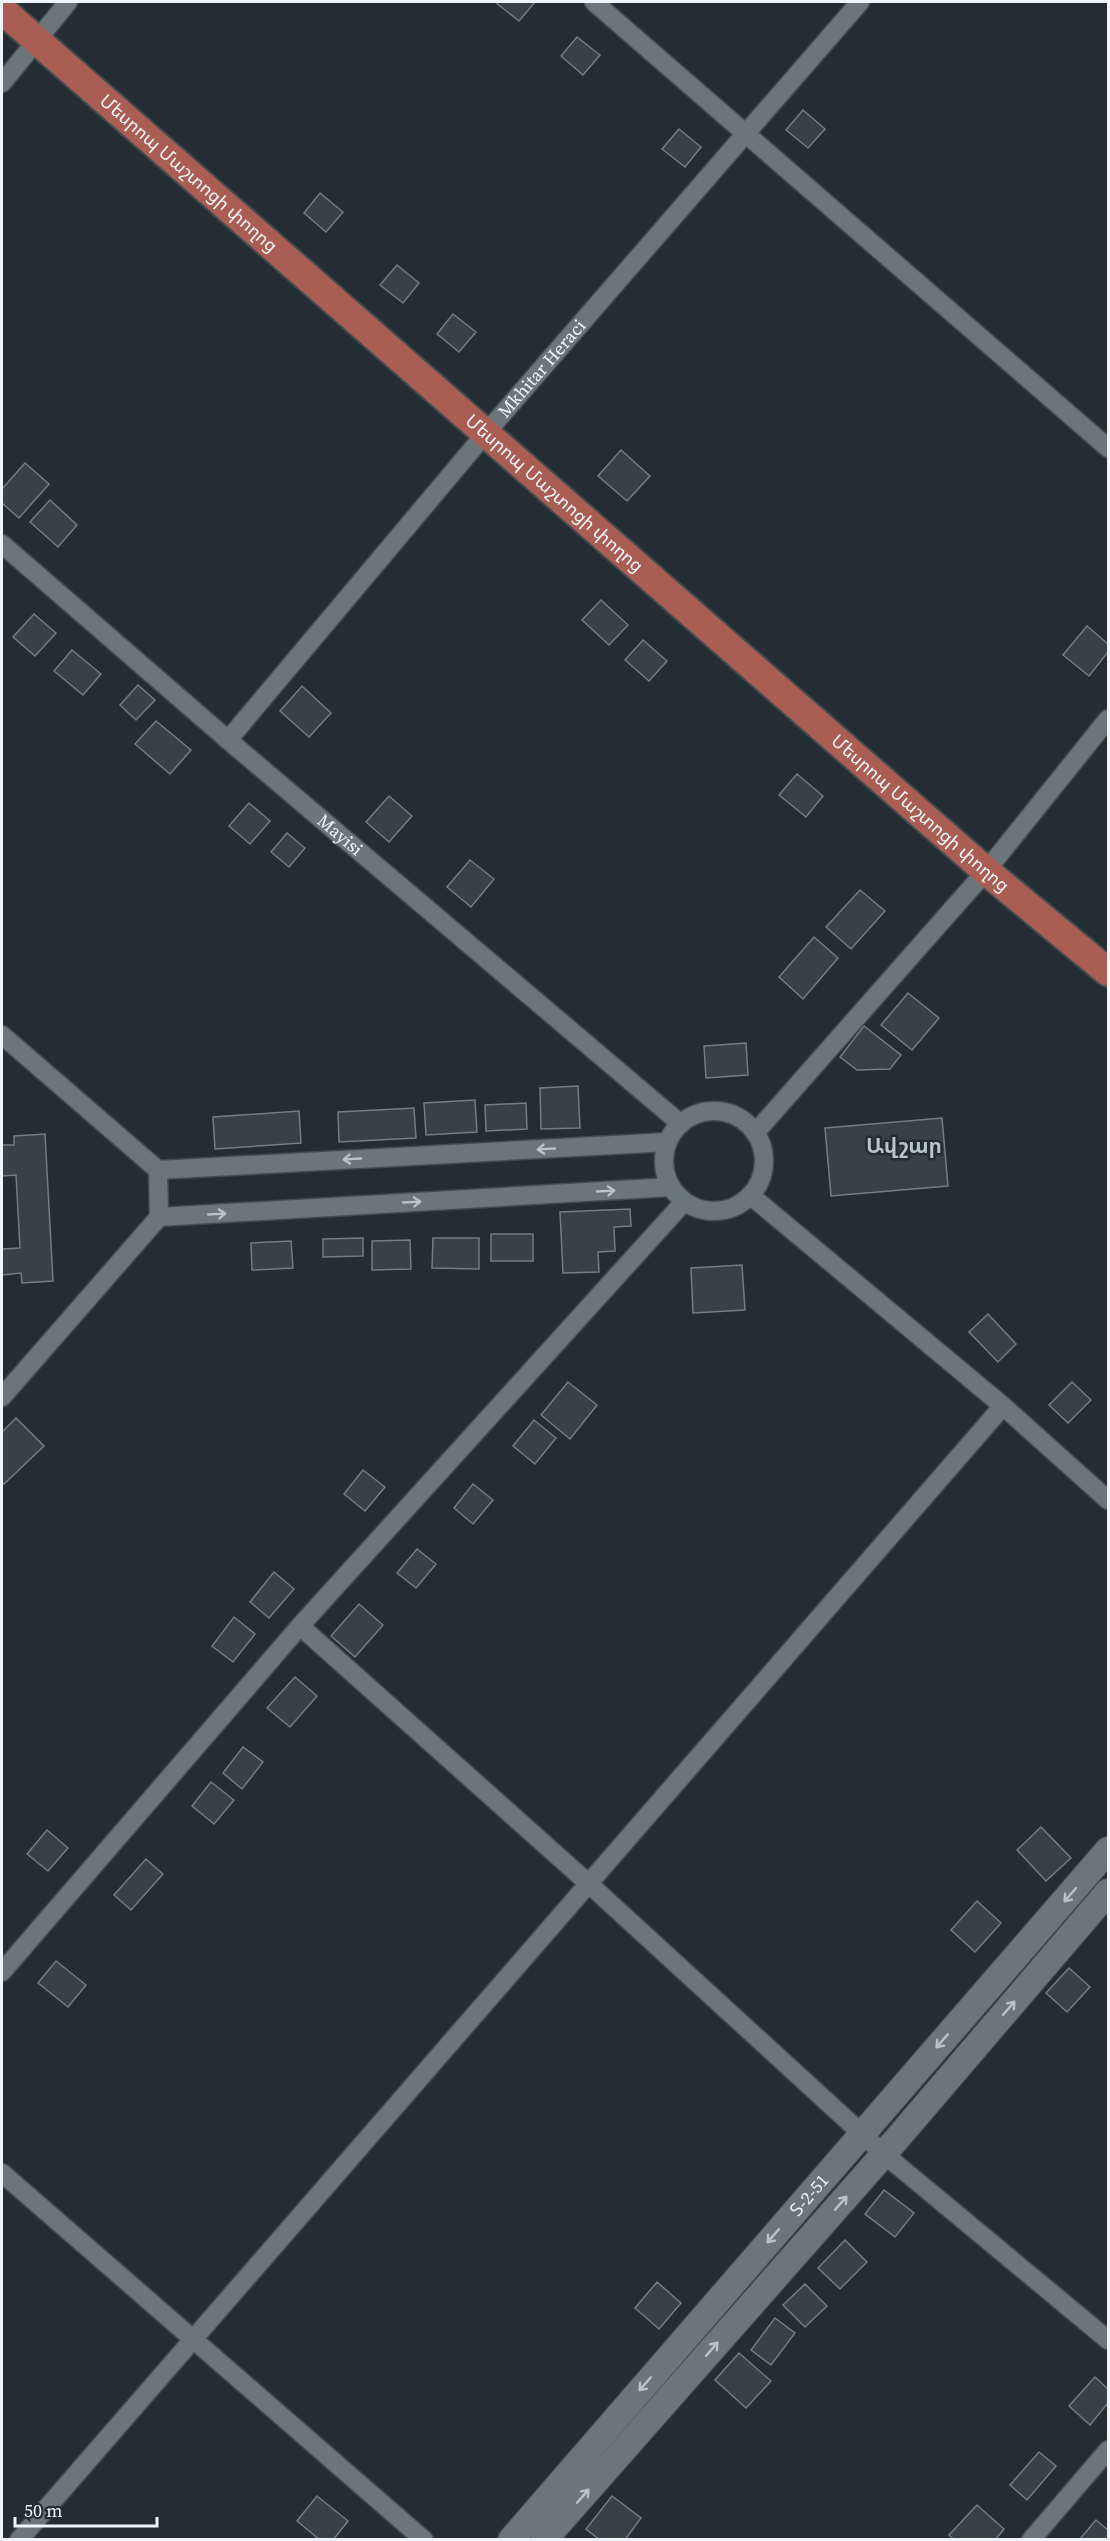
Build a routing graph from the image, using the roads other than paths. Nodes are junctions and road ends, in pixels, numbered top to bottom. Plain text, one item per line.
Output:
1 (68, 2) edge
2 (594, 2) edge
3 (860, 2) edge
4 (2, 10) edge
5 (35, 41) junction
6 (2, 83) edge
7 (745, 133) junction
8 (485, 434) junction
9 (1108, 448) edge
10 (2, 544) edge
11 (1108, 719) edge
12 (228, 740) junction
13 (986, 871) junction
14 (1108, 972) edge
15 (2, 1035) edge
16 (681, 1124) junction
17 (755, 1133) junction
18 (668, 1142) junction
19 (158, 1170) junction
20 (671, 1187) junction
21 (750, 1195) junction
22 (684, 1202) junction
23 (159, 1218) junction
24 (2, 1397) edge
25 (1003, 1406) junction
26 (1108, 1500) edge
27 (300, 1626) junction
28 (1108, 1850) edge
29 (588, 1883) junction
30 (1108, 1892) edge
31 (2, 1972) edge
32 (861, 2134) junction
33 (884, 2154) junction
34 (2, 2173) edge
35 (1108, 2340) edge
36 (192, 2341) junction
37 (1108, 2450) edge
38 (19, 2540) edge
39 (424, 2540) edge
40 (511, 2540) edge
41 (544, 2540) edge
42 (1030, 2540) edge

1 - 5 street
2 - 7 street
3 - 7 street, Mkhitar Heraci
4 - 5 main road, Մեսրոպ Մաշտոցի փողոց
5 - 6 street
5 - 8 main road, Մեսրոպ Մաշտոցի փողոց
7 - 8 street, Mkhitar Heraci
7 - 9 street
8 - 12 street, Mkhitar Heraci
8 - 13 main road, Մեսրոպ Մաշտոցի փողոց
10 - 12 street, Mayisi
11 - 13 street
12 - 16 street, Mayisi
13 - 14 main road, Մեսրոպ Մաշտոցի փողոց
13 - 17 street
15 - 19 street
16 - 17 street
16 - 18 street
17 - 21 street
18 -> 19 street
18 - 20 street
19 - 23 street
20 - 22 street
23 -> 20 street
21 - 22 street
21 - 25 street
22 - 27 street
23 - 24 street
25 - 26 street
25 - 29 street
27 - 29 street
27 - 31 street
28 -> 32 street, Տ-2-51 / Տ-2-51
29 - 32 street
29 - 36 street
33 -> 30 street, Տ-2-51 / Տ-2-51
32 - 33 street
32 -> 40 street, Տ-2-51 / Տ-2-51
33 - 35 street
41 -> 33 street, Տ-2-51 / Տ-2-51
34 - 36 street
36 - 38 street
36 - 39 street
37 - 42 street

